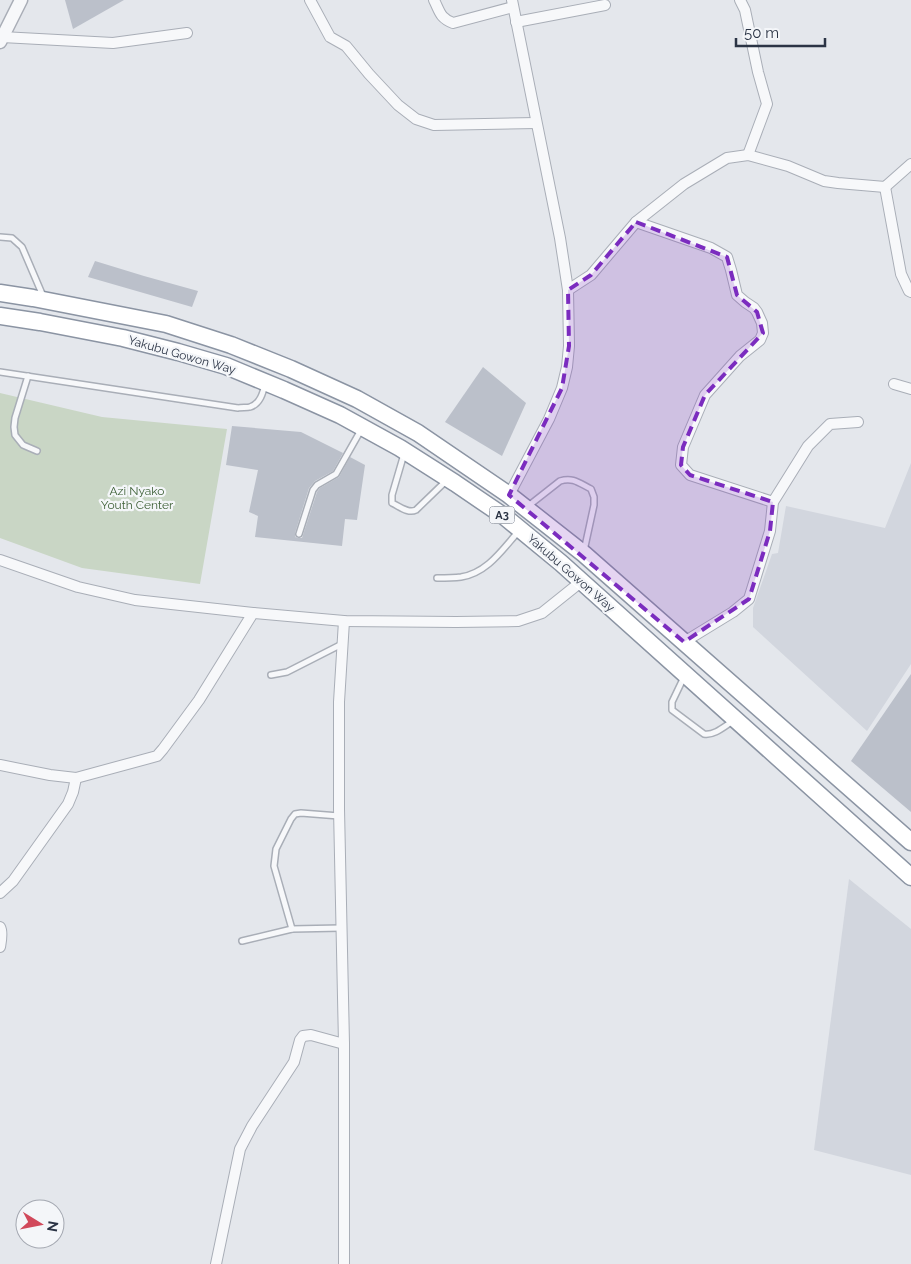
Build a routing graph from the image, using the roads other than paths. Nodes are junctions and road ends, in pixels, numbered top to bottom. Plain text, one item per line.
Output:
1 (310, 0) edge
2 (434, 0) edge
3 (740, 0) edge
4 (20, 1) edge
5 (513, 4) edge
6 (605, 5) dead end
7 (516, 22) junction
8 (187, 33) dead end
9 (1, 39) edge
10 (536, 123) junction
11 (748, 155) junction
12 (911, 164) edge
13 (885, 187) junction
14 (636, 222) junction
15 (0, 237) edge
16 (568, 290) junction
17 (911, 292) edge
18 (0, 293) edge
19 (45, 301) junction
20 (0, 316) edge
21 (259, 356) junction
22 (0, 372) edge
23 (28, 376) junction
24 (249, 376) junction
25 (266, 382) junction
26 (894, 384) dead end
27 (911, 389) edge
28 (858, 422) dead end
29 (362, 427) junction
30 (37, 451) dead end
31 (405, 451) junction
32 (448, 478) junction
33 (509, 495) junction
34 (772, 502) junction
35 (526, 508) junction
36 (520, 530) junction
37 (299, 534) dead end
38 (584, 554) junction
39 (0, 560) edge
40 (437, 578) dead end
41 (582, 581) junction
42 (253, 613) junction
43 (344, 621) junction
44 (684, 642) junction
45 (343, 644) junction
46 (686, 674) junction
47 (271, 675) dead end
48 (736, 719) junction
49 (0, 765) edge
50 (76, 778) junction
51 (339, 816) junction
52 (911, 842) edge
53 (911, 877) edge
54 (0, 892) edge
55 (0, 927) edge
56 (342, 928) junction
57 (292, 929) junction
58 (242, 941) dead end
59 (0, 946) edge
60 (344, 1044) junction
61 (216, 1264) edge
62 (344, 1264) edge

1 - 10 street
2 - 5 street
3 - 11 street
4 - 9 street
5 - 7 street
6 - 7 street
7 - 10 street
8 - 9 street
10 - 16 street
11 - 13 street
11 - 14 street
12 - 13 street
13 - 17 street
14 - 16 street
14 - 34 street
15 - 19 lane
16 - 33 street
18 - 19 highway, Yakubu Gowon Way / A3
19 - 21 highway, Yakubu Gowon Way / A3
20 - 24 highway, Yakubu Gowon Way / A3
21 - 24 highway
21 - 33 highway, Yakubu Gowon Way / A3
22 - 23 lane
23 - 25 lane
23 - 30 lane
24 - 25 highway, Yakubu Gowon Way / A3
25 - 29 highway, Yakubu Gowon Way / A3
26 - 27 street
28 - 34 street
29 - 31 highway, Yakubu Gowon Way / A3
29 - 37 lane
31 - 32 highway, Yakubu Gowon Way / A3
31 - 32 lane
32 - 36 highway, Yakubu Gowon Way / A3
33 - 35 highway, Yakubu Gowon Way / A3
34 - 44 street
35 - 38 highway, Yakubu Gowon Way / A3
35 - 38 lane
36 - 40 lane
36 - 41 highway, Yakubu Gowon Way / A3
38 - 44 highway, Yakubu Gowon Way / A3
39 - 42 street
41 - 43 street
41 - 46 highway, Yakubu Gowon Way / A3
42 - 43 street
42 - 50 street
43 - 45 street
44 - 52 highway, Yakubu Gowon Way / A3
45 - 47 lane
45 - 51 street
46 - 48 highway, Yakubu Gowon Way / A3
46 - 48 lane
48 - 53 highway, Yakubu Gowon Way / A3
49 - 50 street
50 - 54 street
51 - 56 street
51 - 57 lane
55 - 59 street
56 - 57 lane
56 - 60 street
57 - 58 lane
60 - 61 street
60 - 62 street

